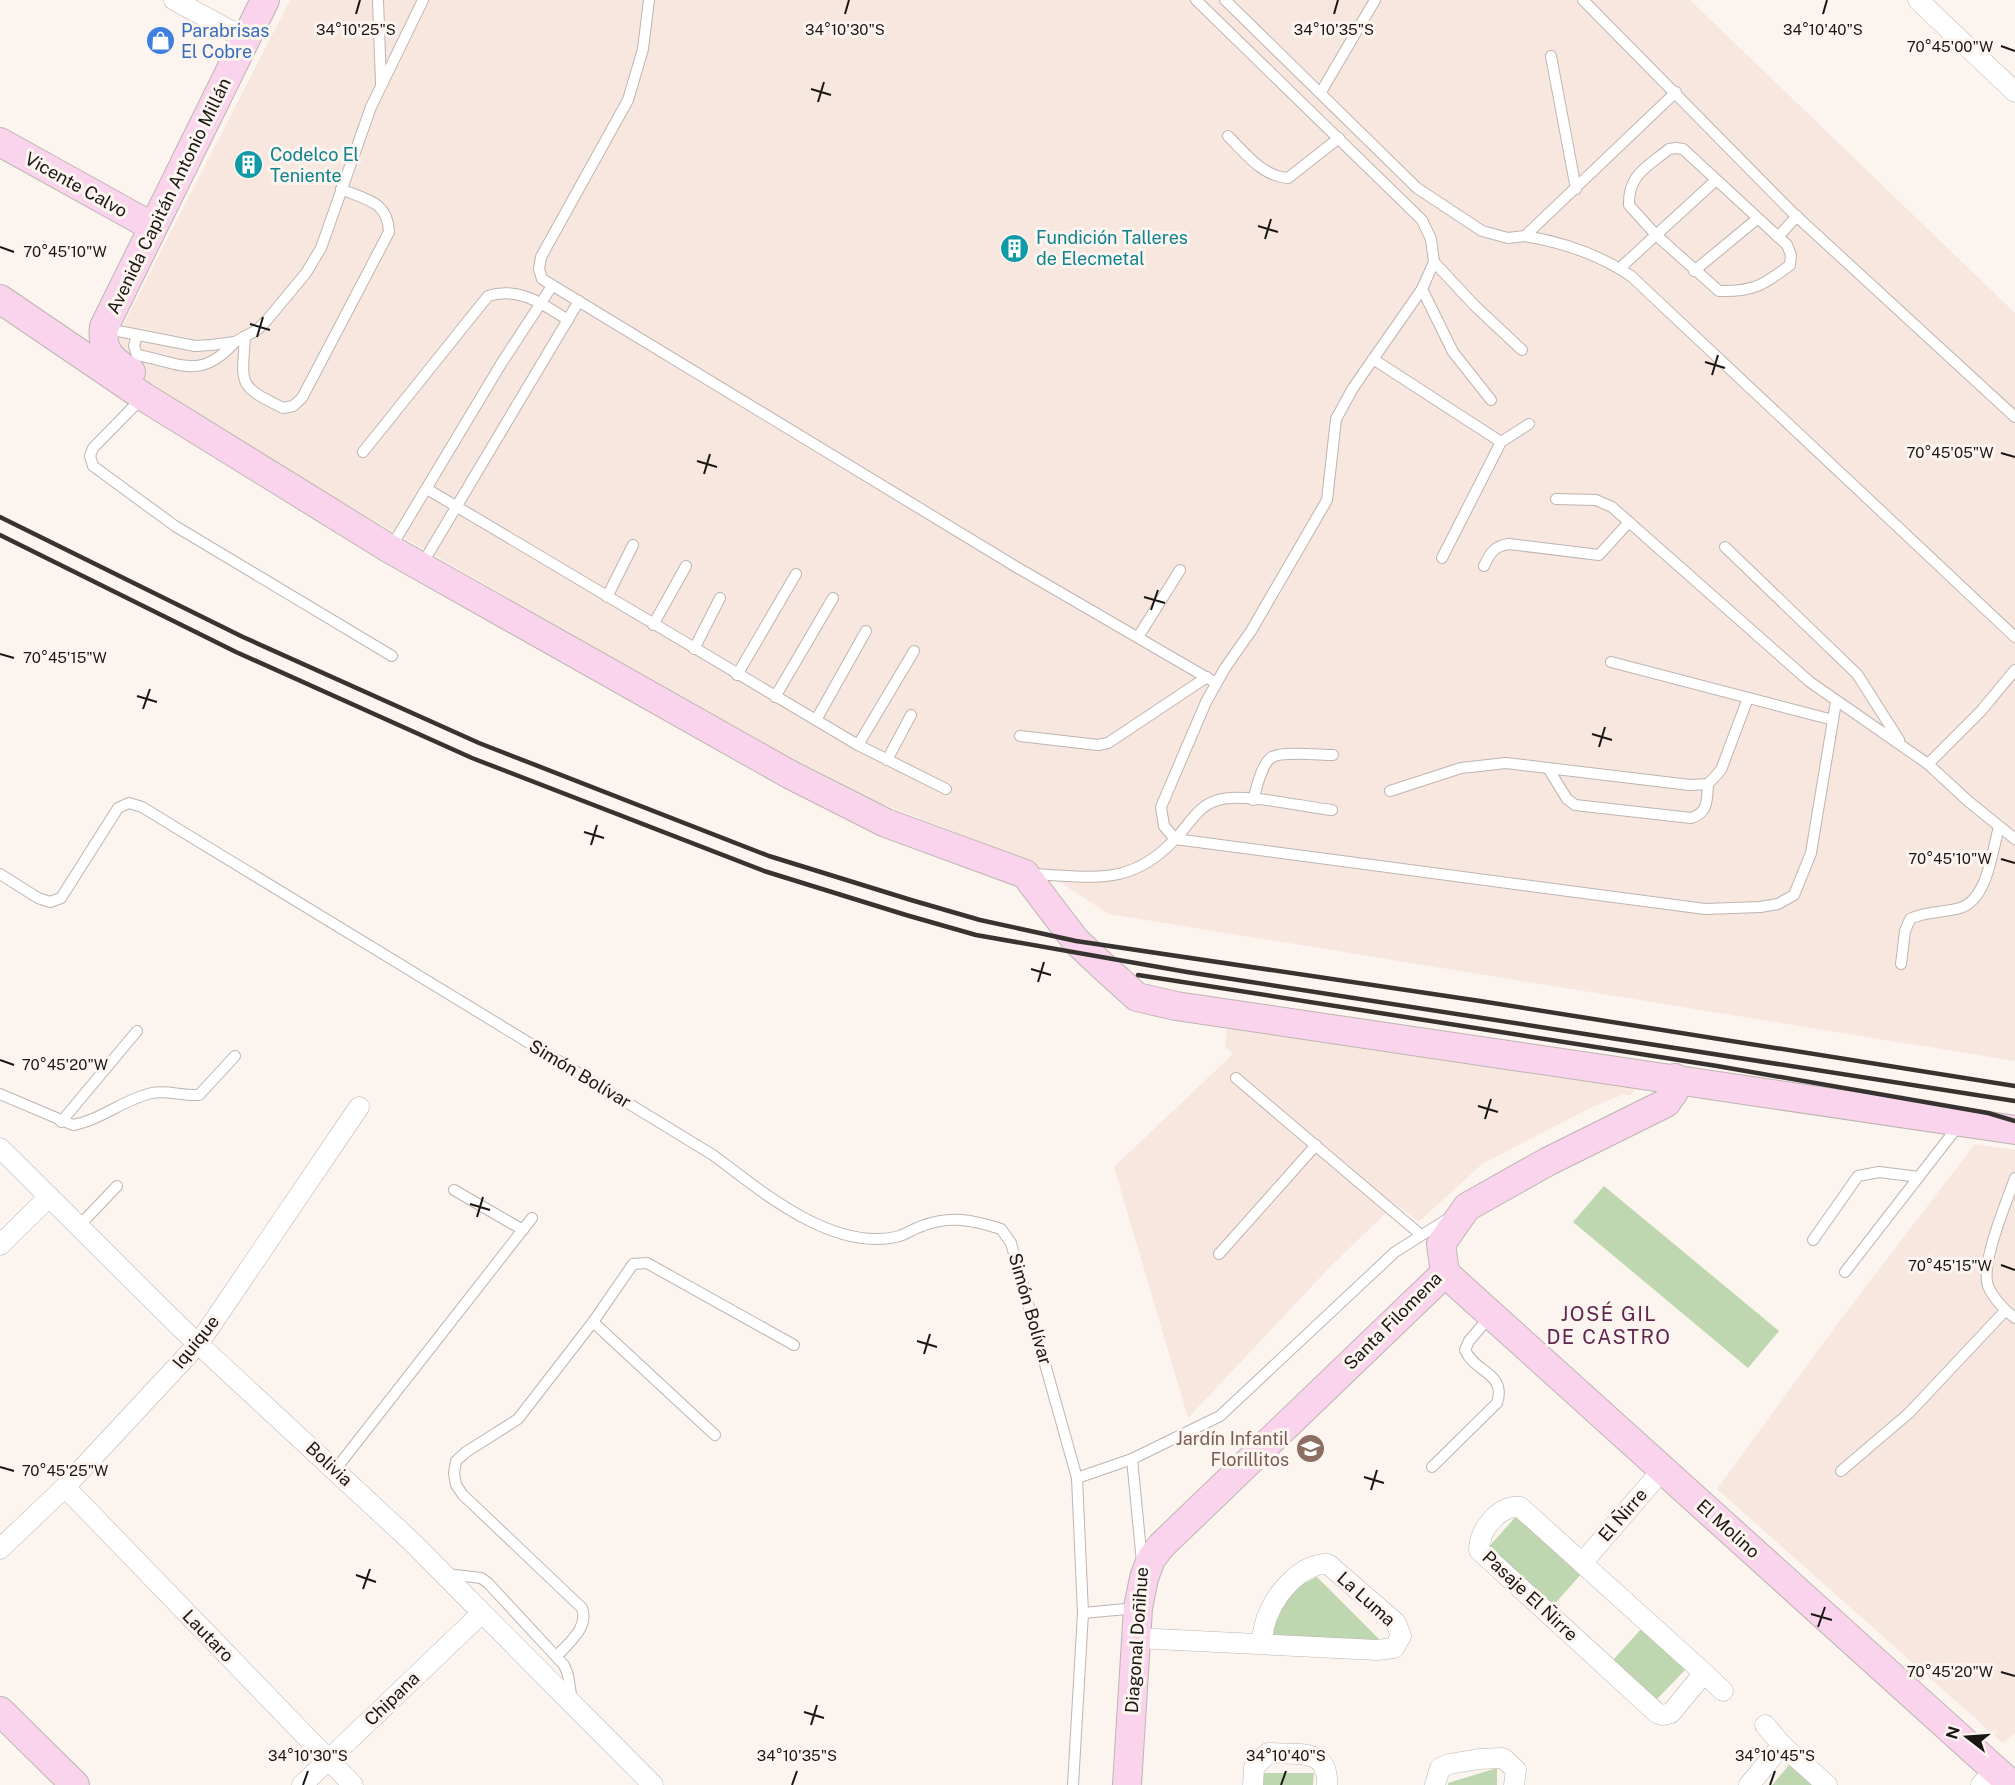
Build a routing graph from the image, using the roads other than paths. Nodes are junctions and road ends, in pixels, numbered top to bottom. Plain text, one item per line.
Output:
1 (174, 0) edge
2 (265, 0) edge
3 (378, 0) edge
4 (423, 0) edge
5 (649, 0) edge
6 (1196, 0) edge
7 (1225, 0) edge
8 (1375, 0) edge
9 (1583, 0) edge
10 (1918, 0) edge
11 (246, 39) junction
12 (1551, 56) dead end
13 (381, 87) junction
14 (1321, 92) junction
15 (1676, 92) junction
16 (2015, 92) edge
17 (1228, 136) dead end
18 (1339, 138) junction
19 (0, 142) edge
20 (1715, 181) junction
21 (341, 189) junction
22 (1576, 189) junction
23 (1797, 216) junction
24 (1757, 219) junction
25 (153, 227) junction
26 (1525, 236) junction
27 (1656, 236) junction
28 (1779, 237) junction
29 (1434, 262) junction
30 (1620, 268) junction
31 (1694, 271) junction
32 (552, 286) junction
33 (1422, 290) junction
34 (0, 297) edge
35 (579, 301) junction
36 (541, 303) junction
37 (568, 320) junction
38 (111, 329) junction
39 (137, 336) junction
40 (245, 336) junction
41 (235, 342) junction
42 (1522, 350) dead end
43 (1373, 359) junction
44 (144, 397) junction
45 (1491, 400) dead end
46 (2015, 417) edge
47 (1529, 424) dead end
48 (1501, 442) junction
49 (363, 452) dead end
50 (427, 489) junction
51 (1556, 499) dead end
52 (456, 507) junction
53 (1629, 522) junction
54 (395, 541) junction
55 (633, 545) dead end
56 (1725, 547) dead end
57 (426, 558) junction
58 (1442, 558) dead end
59 (686, 566) dead end
60 (1484, 566) dead end
61 (1180, 570) dead end
62 (796, 574) dead end
63 (607, 597) junction
64 (720, 598) dead end
65 (833, 598) dead end
66 (653, 625) junction
67 (866, 631) dead end
68 (1138, 637) junction
69 (2015, 637) edge
70 (694, 649) junction
71 (914, 651) dead end
72 (392, 656) dead end
73 (1611, 662) dead end
74 (2015, 670) edge
75 (737, 675) junction
76 (1212, 680) junction
77 (775, 697) junction
78 (1748, 698) junction
79 (1836, 702) junction
80 (911, 715) dead end
81 (816, 720) junction
82 (1833, 720) junction
83 (1020, 736) dead end
84 (1900, 743) junction
85 (858, 745) junction
86 (1333, 755) dead end
87 (887, 760) junction
88 (1928, 764) junction
89 (1548, 768) junction
90 (1708, 784) junction
91 (946, 789) dead end
92 (1390, 791) dead end
93 (1253, 800) junction
94 (1332, 810) dead end
95 (1999, 826) junction
96 (1175, 839) junction
97 (2015, 839) edge
98 (0, 874) edge
99 (1025, 874) junction
100 (1901, 964) dead end
101 (137, 1031) dead end
102 (235, 1056) dead end
103 (1236, 1078) dead end
104 (1676, 1078) junction
105 (0, 1094) edge
106 (359, 1107) dead end
107 (1962, 1121) junction
108 (61, 1122) junction
109 (2015, 1130) edge
110 (1316, 1145) junction
111 (0, 1148) edge
112 (1919, 1177) junction
113 (2015, 1178) edge
114 (117, 1186) dead end
115 (453, 1190) dead end
116 (49, 1197) junction
117 (1467, 1207) junction
118 (532, 1218) dead end
119 (79, 1226) junction
120 (523, 1230) junction
121 (1421, 1235) junction
122 (1813, 1240) dead end
123 (0, 1245) edge
124 (1219, 1254) dead end
125 (1845, 1272) dead end
126 (1445, 1273) junction
127 (2005, 1311) junction
128 (1492, 1315) junction
129 (2015, 1318) edge
130 (593, 1322) junction
131 (199, 1343) junction
132 (794, 1345) dead end
133 (715, 1435) dead end
134 (1132, 1459) junction
135 (1432, 1467) dead end
136 (1663, 1469) junction
137 (335, 1470) junction
138 (1841, 1472) dead end
139 (1077, 1478) junction
140 (65, 1487) junction
141 (0, 1549) edge
142 (1583, 1562) junction
143 (443, 1574) junction
144 (1144, 1578) junction
145 (1138, 1608) junction
146 (482, 1613) junction
147 (1083, 1613) junction
148 (1136, 1638) junction
149 (1261, 1643) junction
150 (557, 1656) junction
151 (1704, 1673) junction
152 (1723, 1691) dead end
153 (572, 1704) junction
154 (0, 1711) edge
155 (1765, 1725) dead end
156 (1782, 1744) junction
157 (328, 1761) junction
158 (1996, 1780) edge
159 (75, 1785) edge
160 (302, 1785) edge
161 (353, 1785) edge
162 (653, 1785) edge
163 (1073, 1785) edge
164 (1127, 1785) edge
165 (1253, 1785) edge
166 (1328, 1785) edge
167 (1436, 1785) edge
168 (1514, 1785) edge
169 (1749, 1785) edge
170 (1827, 1785) edge

1 - 11 street
2 - 11 main road, Avenida Capitán Antonio Millán
3 - 13 lane
4 - 13 lane
5 - 32 lane
6 - 18 lane
7 - 14 lane
8 - 14 lane
9 - 15 lane
10 - 16 street
11 - 25 main road, Avenida Capitán Antonio Millán
12 - 22 lane
13 - 21 lane
14 - 26 lane
15 - 22 lane
15 - 23 lane
17 - 18 lane
18 - 29 lane
19 - 25 main road, Vicente Calvo
20 - 24 lane
20 - 27 lane
20 - 27 lane
21 - 40 lane
21 - 40 lane
22 - 26 lane
23 - 28 lane
23 - 46 lane
24 - 28 lane
24 - 31 lane
25 - 38 main road, Avenida Capitán Antonio Millán
26 - 30 lane
27 - 30 lane
27 - 31 lane
28 - 31 lane
29 - 33 lane
29 - 42 lane
30 - 69 lane
32 - 35 lane
32 - 36 lane
33 - 43 lane
33 - 45 lane
34 - 38 main road
34 - 44 main road
35 - 37 lane
35 - 68 lane
36 - 37 lane
36 - 49 lane
36 - 50 lane
37 - 52 lane
38 - 39 lane
38 - 54 main road
39 - 41 lane
39 - 41 lane
40 - 41 lane
43 - 48 lane
43 - 76 lane
44 - 54 main road
44 - 72 lane
47 - 48 lane
48 - 58 lane
50 - 52 lane
50 - 54 lane
51 - 53 lane
52 - 57 lane
52 - 63 lane
53 - 60 lane
53 - 79 lane
54 - 57 main road
55 - 63 lane
56 - 84 lane
57 - 99 main road
59 - 66 lane
61 - 68 lane
62 - 75 lane
63 - 66 lane
64 - 70 lane
65 - 77 lane
66 - 70 lane
67 - 81 lane
68 - 76 lane
70 - 75 lane
71 - 85 lane
73 - 78 lane
74 - 88 lane
75 - 77 lane
76 - 83 lane
76 - 96 lane
77 - 81 lane
78 - 82 lane
78 - 90 lane
79 - 82 lane
79 - 84 lane
80 - 87 lane
81 - 85 lane
82 - 96 lane
84 - 88 lane
85 - 87 lane
86 - 93 lane
87 - 91 lane
88 - 95 lane
89 - 90 lane
89 - 90 lane
89 - 92 lane
93 - 94 lane
93 - 96 lane
95 - 97 lane
95 - 100 lane
96 - 99 lane
98 - 139 lane, Simón Bolívar
99 - 104 main road
101 - 108 lane
102 - 108 lane
103 - 110 lane
104 - 107 main road
104 - 117 main road, Santa Filomena
105 - 108 lane
106 - 131 street, Iquique
107 - 109 main road
107 - 112 lane
110 - 121 lane
110 - 124 lane
111 - 116 street, Bolivia
112 - 122 lane
112 - 125 lane
113 - 127 lane
114 - 119 lane
115 - 120 lane
116 - 119 street, Bolivia
116 - 123 street
117 - 121 lane
117 - 126 main road, Santa Filomena
118 - 120 lane
119 - 131 street, Bolivia
120 - 137 lane
121 - 134 lane
126 - 128 main road, El Molino
126 - 144 main road, Santa Filomena
127 - 129 lane
127 - 138 lane
128 - 135 lane
128 - 136 main road, El Molino
130 - 132 lane
130 - 133 lane
130 - 150 lane
131 - 137 street, Bolivia
131 - 140 street, Iquique
134 - 139 lane
134 - 144 lane, Diagonal Doñihue
136 - 142 street, El Ñirre
136 - 158 main road, El Molino
137 - 143 street, Bolivia
139 - 147 lane
140 - 141 street, Iquique
140 - 157 street, Lautaro
142 - 151 street, Pasaje El Ñirre
142 - 151 street, Pasaje El Ñirre
143 - 146 street, Bolivia
143 - 150 lane
144 - 145 main road, Diagonal Doñihue
145 - 147 lane
145 - 148 main road, Diagonal Doñihue
146 - 153 street, Bolivia
146 - 157 street, Chipana
147 - 163 lane
148 - 149 street, La Luma
148 - 164 main road, Diagonal Doñihue
149 - 149 street, La Luma
150 - 153 lane
151 - 152 street, Pasaje El Ñirre
153 - 162 street, Bolivia
154 - 159 main road
155 - 156 street
156 - 169 street
156 - 170 street
157 - 160 street, Chipana
157 - 161 street, Lautaro
165 - 166 street
167 - 168 street

